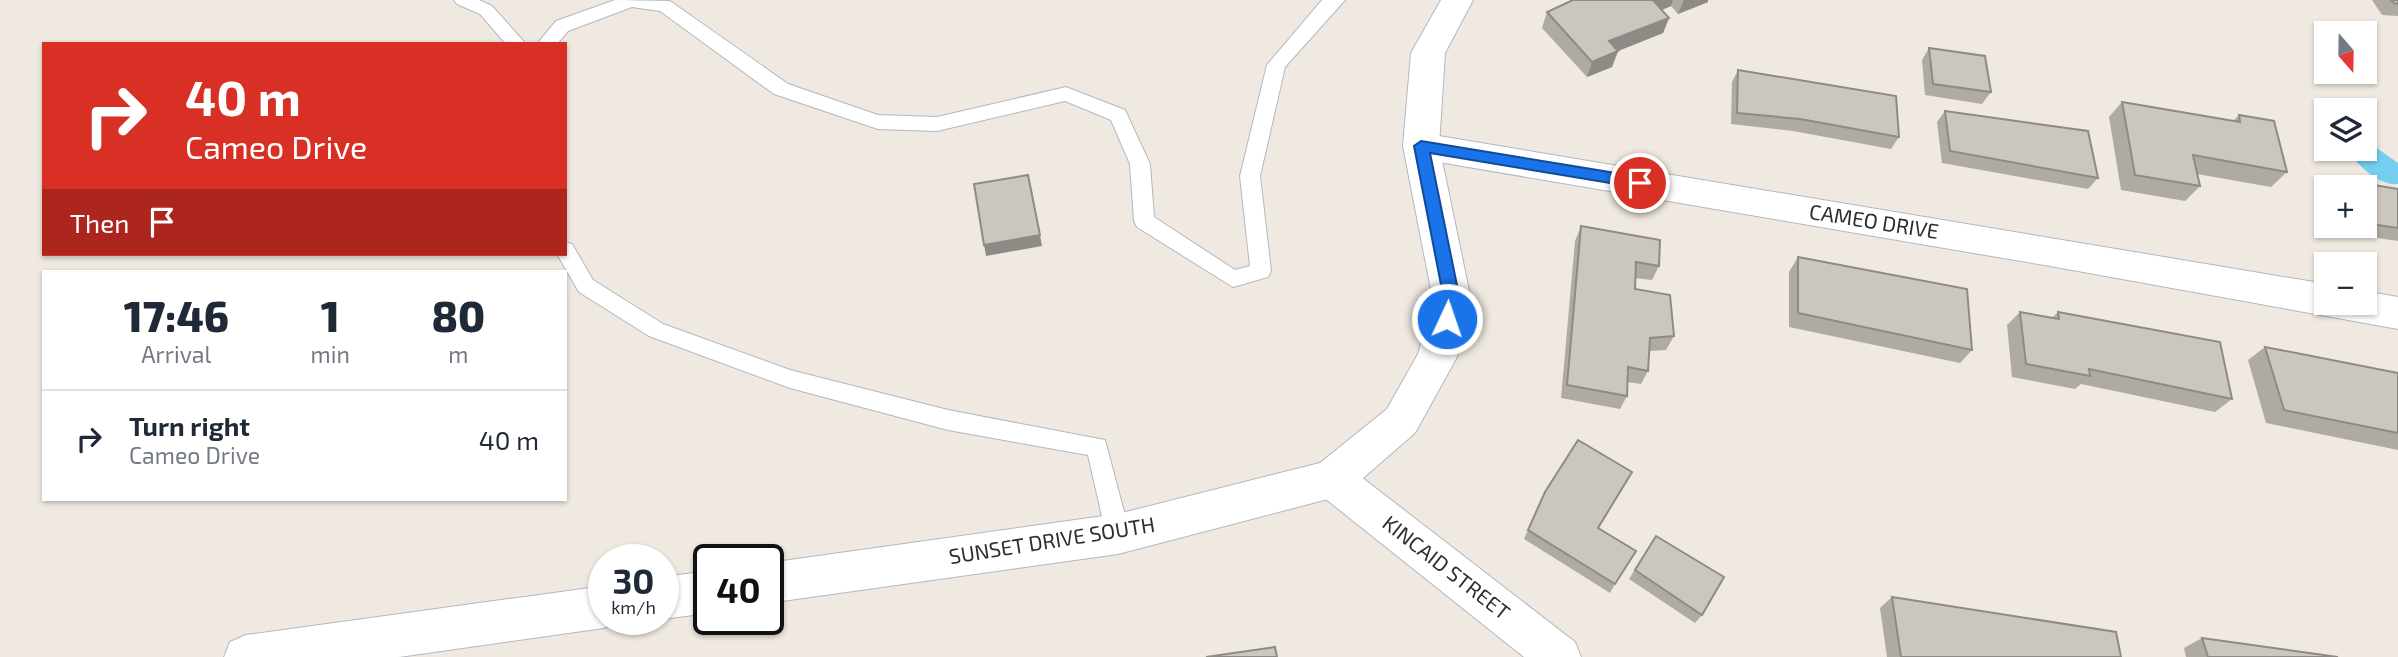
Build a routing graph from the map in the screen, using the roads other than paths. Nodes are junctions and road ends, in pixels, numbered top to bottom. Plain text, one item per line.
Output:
1 (463, 0) edge
2 (1336, 0) edge
3 (1457, 0) edge
4 (515, 42) edge
5 (548, 42) edge
6 (1421, 146) junction
7 (567, 253) edge
8 (2314, 298) edge
9 (2377, 309) edge
10 (2398, 313) edge
11 (1332, 479) junction
12 (1118, 534) junction
13 (784, 581) edge
14 (588, 609) edge
15 (246, 657) edge
16 (1559, 657) edge

1 - 4 lane
2 - 5 lane
3 - 6 street
6 - 8 street, CAMEO DRIVE
6 - 11 street
7 - 12 lane
9 - 10 street
11 - 12 street, SUNSET DRIVE SOUTH
11 - 16 street, KINCAID STREET
12 - 13 street, SUNSET DRIVE SOUTH
14 - 15 street

